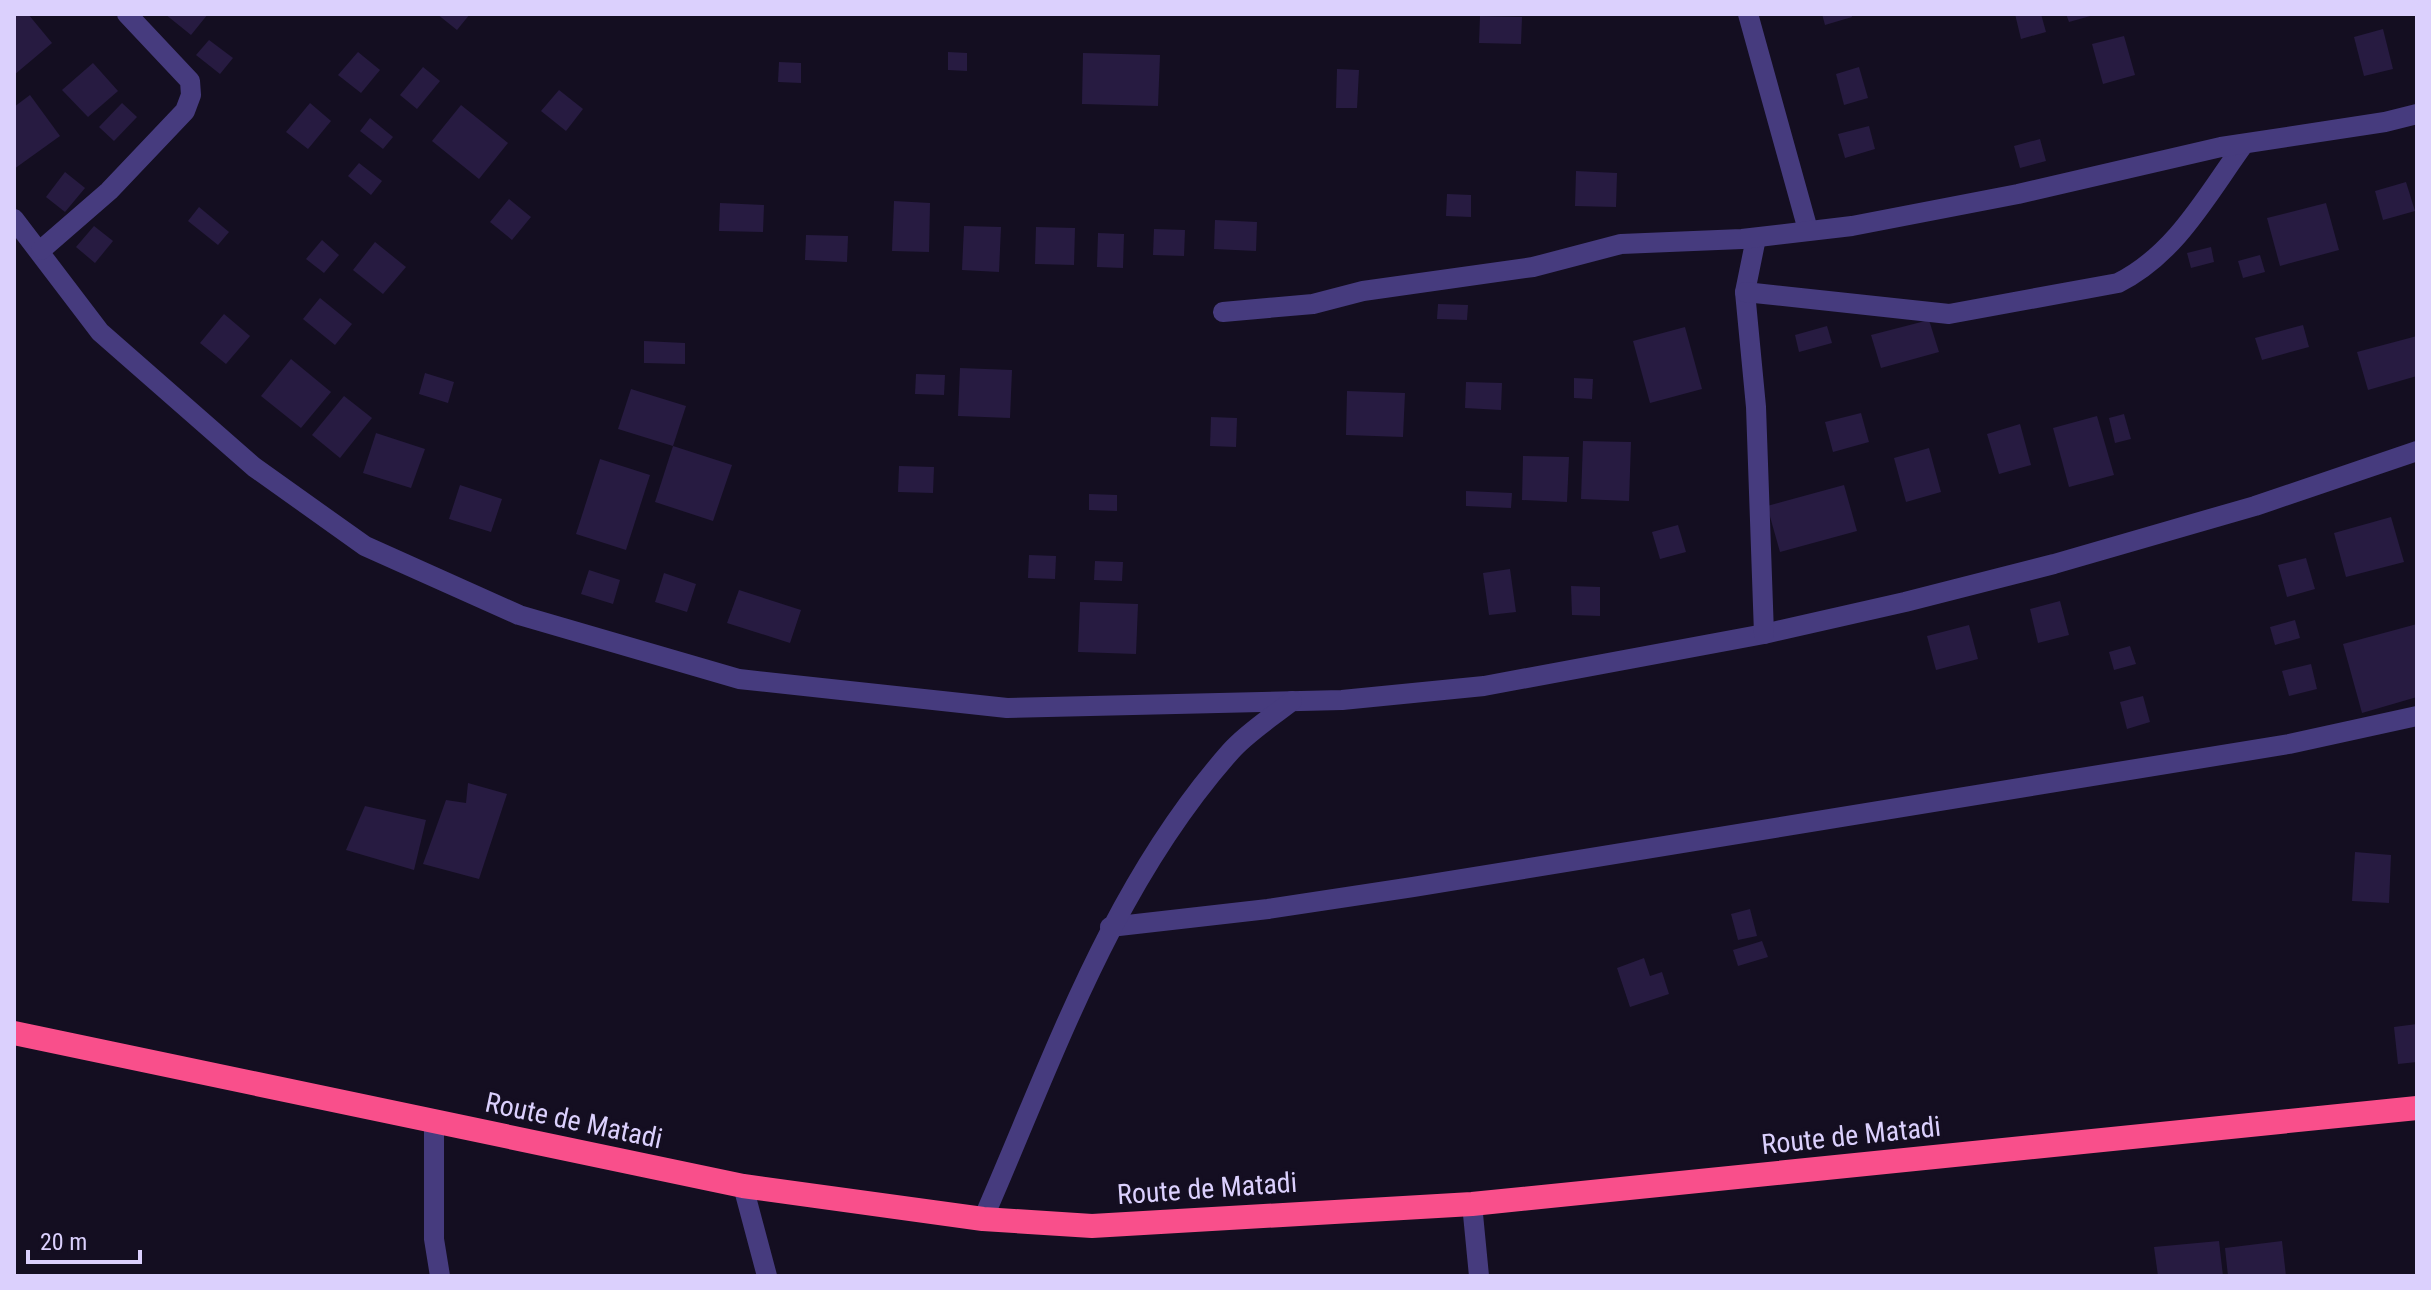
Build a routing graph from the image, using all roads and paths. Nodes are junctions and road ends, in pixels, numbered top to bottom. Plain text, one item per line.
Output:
1 (127, 14) edge
2 (1748, 14) edge
3 (2417, 114) edge
4 (2244, 144) junction
5 (14, 219) edge
6 (1808, 230) junction
7 (1756, 238) junction
8 (41, 250) junction
9 (1745, 292) junction
10 (1223, 312) dead end
11 (2417, 451) edge
12 (1764, 634) junction
13 (1292, 701) junction
14 (2417, 716) edge
15 (1110, 927) junction
16 (14, 1033) edge
17 (2417, 1108) edge
18 (434, 1121) junction
19 (743, 1186) junction
20 (1472, 1204) junction
21 (983, 1219) junction
22 (440, 1276) edge
23 (767, 1276) edge
24 (1479, 1276) edge

1 - 8 street
2 - 6 street
3 - 4 street
4 - 6 street
4 - 9 street
5 - 8 street
6 - 7 street
7 - 9 street
7 - 10 street
8 - 13 street
9 - 12 street
11 - 12 street
12 - 13 street
13 - 15 street
14 - 15 street
15 - 21 street
16 - 18 highway, Route de Matadi
17 - 20 highway, Route de Matadi
18 - 19 highway, Route de Matadi
18 - 22 street
19 - 21 highway, Route de Matadi
19 - 23 street
20 - 21 highway, Route de Matadi
20 - 24 street

